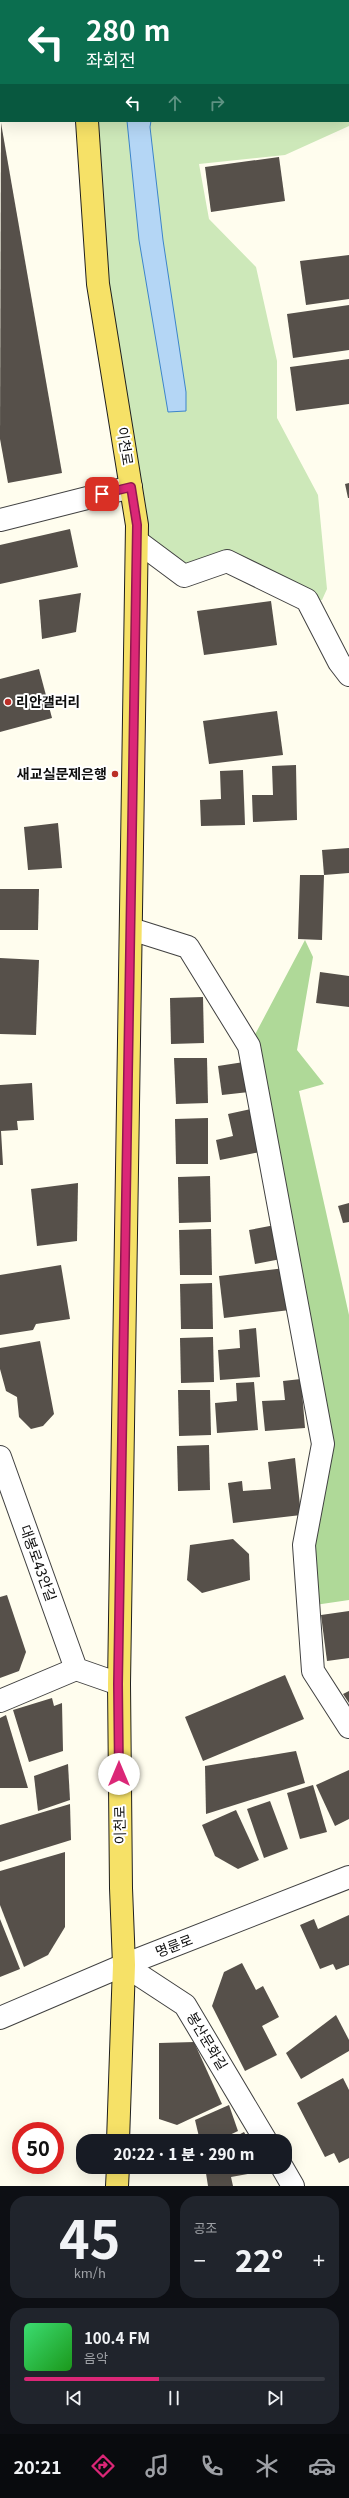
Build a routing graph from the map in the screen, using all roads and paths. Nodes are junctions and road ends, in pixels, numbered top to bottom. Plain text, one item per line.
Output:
1 (87, 122) edge
2 (131, 487) junction
3 (0, 520) edge
4 (136, 542) junction
5 (349, 675) edge
6 (131, 928) junction
7 (0, 1457) edge
8 (76, 1669) junction
9 (118, 1684) junction
10 (0, 1701) edge
11 (349, 1727) edge
12 (349, 1877) edge
13 (124, 1965) junction
14 (0, 2018) edge
15 (118, 2134) edge
16 (262, 2134) edge
17 (118, 2174) edge
18 (286, 2174) edge
19 (117, 2186) edge
20 (293, 2186) edge

1 - 2 main road, 이천로
2 - 3 street
2 - 4 main road, 이천로
4 - 5 street
4 - 6 main road, 이천로
6 - 9 main road, 이천로
6 - 11 street
7 - 8 street, 대봉로43안길
8 - 9 street
8 - 10 street
9 - 13 main road, 이천로
12 - 13 street, 명륜로
13 - 14 street, 명륜로
13 - 15 main road, 이천로
13 - 16 street, 봉산문화길
17 - 19 main road
18 - 20 street

